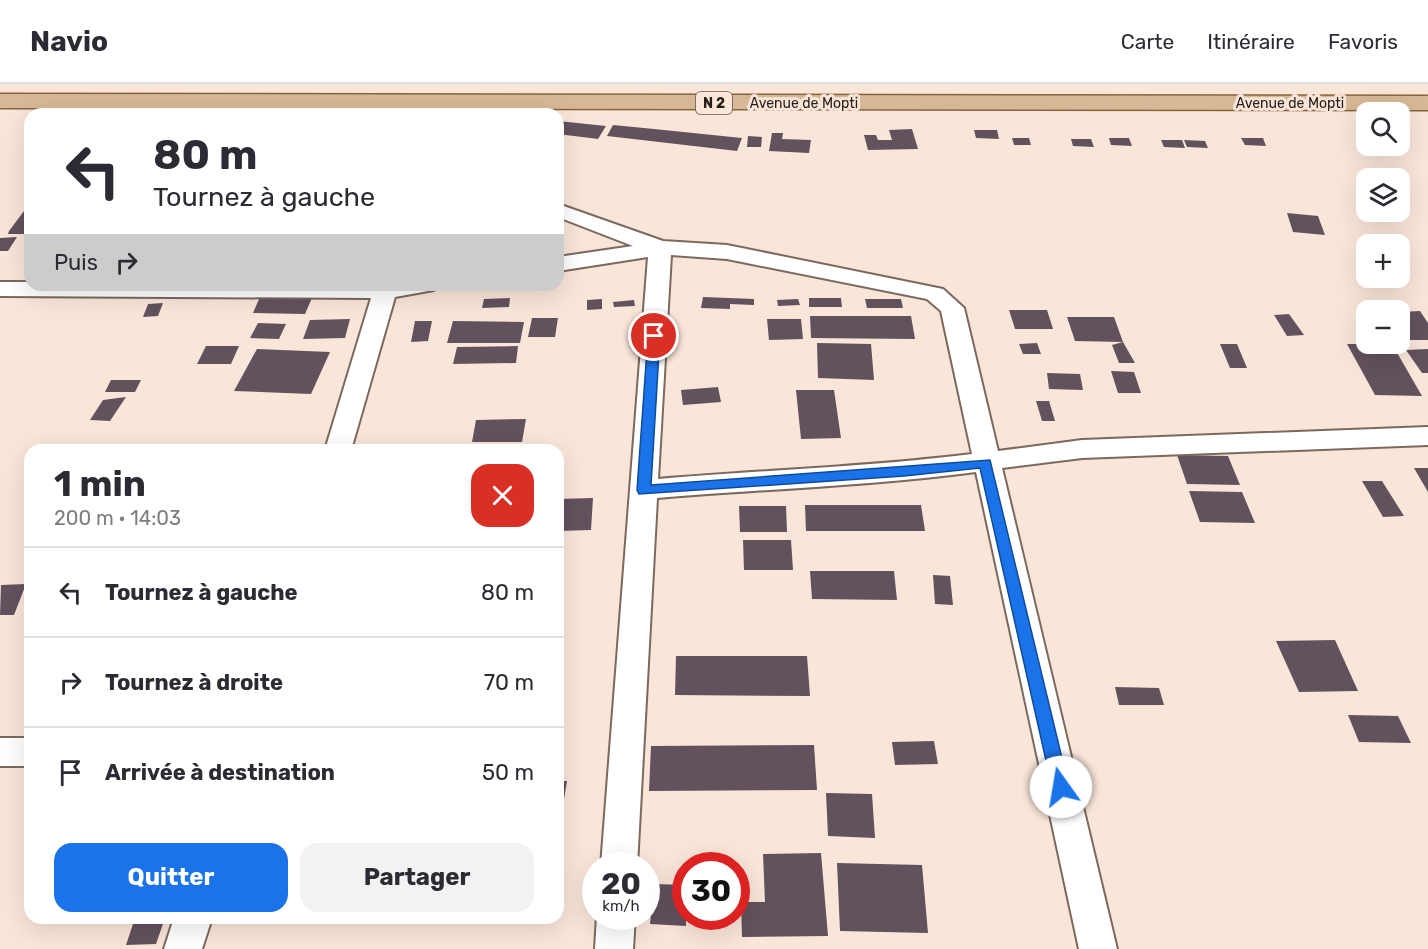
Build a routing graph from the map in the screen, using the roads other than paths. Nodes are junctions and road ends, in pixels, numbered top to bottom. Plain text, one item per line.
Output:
1 (0, 101) edge
2 (1428, 103) edge
3 (398, 108) edge
4 (564, 212) edge
5 (660, 248) junction
6 (564, 263) edge
7 (0, 289) edge
8 (24, 289) edge
9 (386, 291) edge
10 (1428, 436) edge
11 (340, 444) edge
12 (985, 463) junction
13 (644, 490) junction
14 (0, 752) edge
15 (24, 752) edge
16 (620, 852) edge
17 (191, 924) edge
18 (615, 930) edge
19 (183, 949) edge
20 (614, 949) edge
21 (1098, 949) edge

1 - 3 main road, Avenue de Mopti / N 2
2 - 3 main road, Avenue de Mopti / N 2
4 - 5 street
5 - 6 street
5 - 12 street
5 - 13 street
7 - 8 street
9 - 11 street
10 - 12 street
12 - 13 street
12 - 21 street
13 - 16 street
14 - 15 street
17 - 19 street
18 - 20 street

